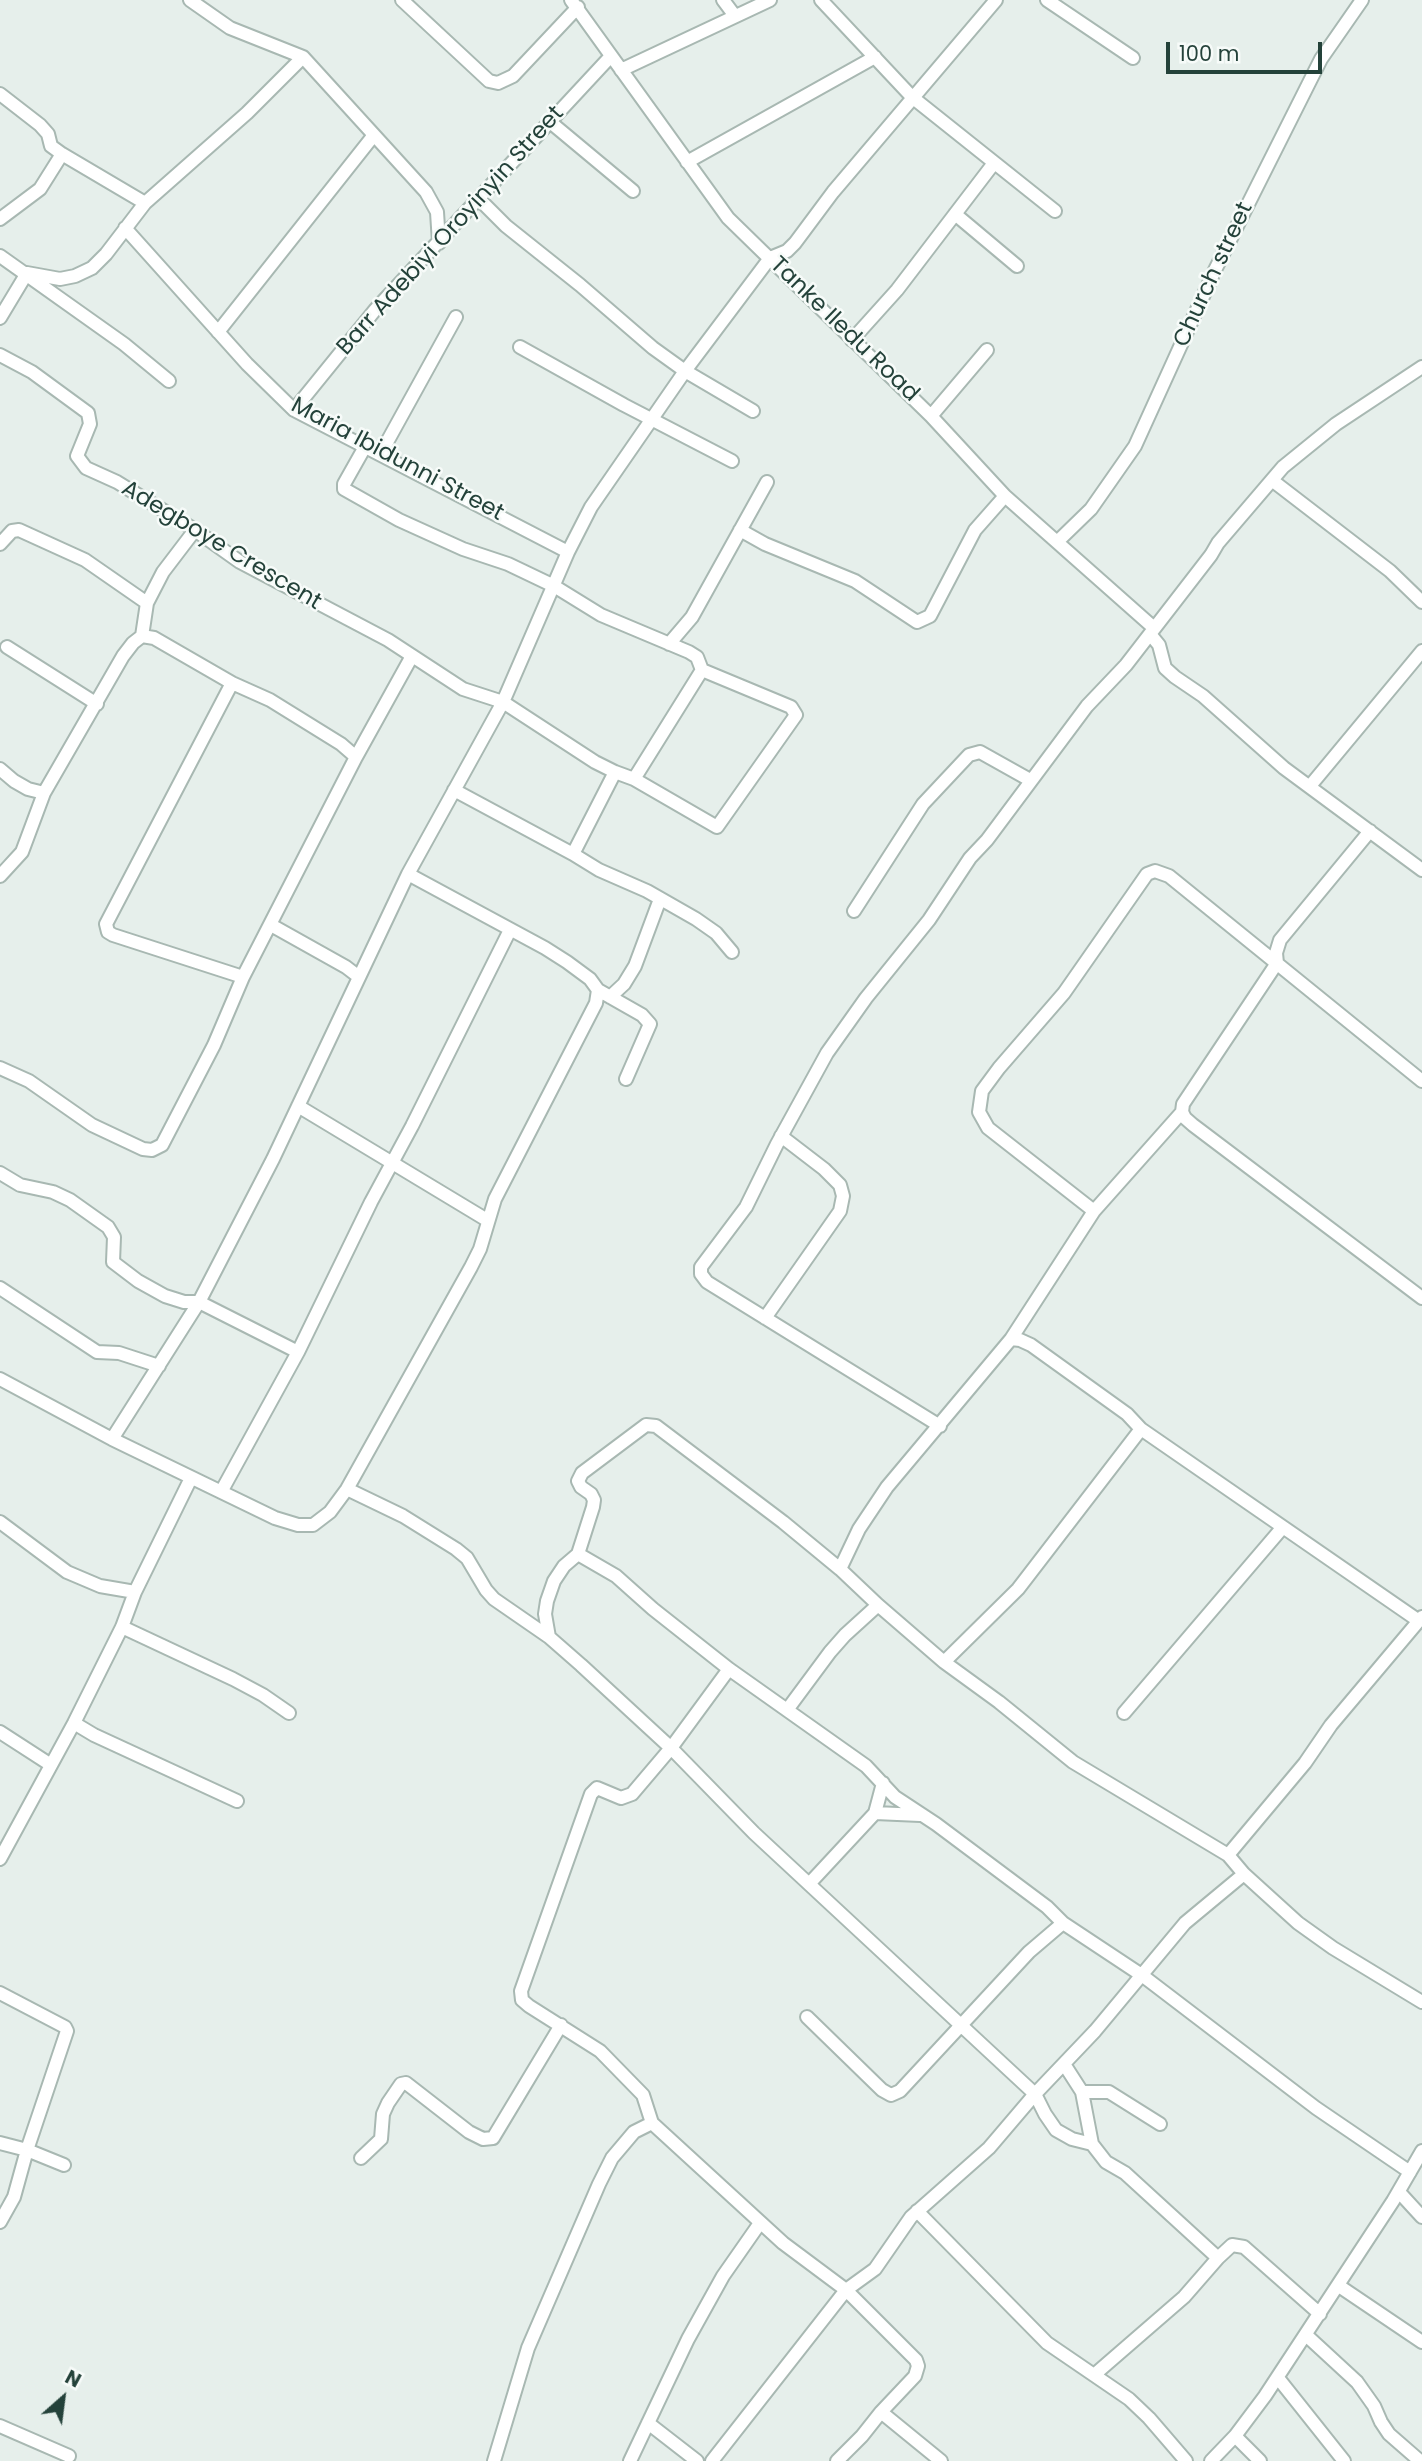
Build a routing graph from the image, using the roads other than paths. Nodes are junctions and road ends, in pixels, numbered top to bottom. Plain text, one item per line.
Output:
1 (190, 0) edge
2 (402, 0) edge
3 (723, 0) edge
4 (770, 0) edge
5 (821, 0) edge
6 (996, 0) edge
7 (1046, 0) edge
8 (1362, 0) edge
9 (574, 4) edge
10 (735, 16) junction
11 (611, 56) junction
12 (303, 57) junction
13 (875, 57) junction
14 (1133, 58) dead end
15 (621, 70) junction
16 (0, 94) edge
17 (912, 97) junction
18 (550, 121) junction
19 (374, 135) junction
20 (61, 155) junction
21 (687, 162) junction
22 (995, 163) junction
23 (633, 191) dead end
24 (479, 200) junction
25 (145, 203) junction
26 (1055, 211) dead end
27 (955, 214) junction
28 (0, 219) edge
29 (125, 228) junction
30 (439, 243) junction
31 (0, 256) edge
32 (770, 258) junction
33 (1017, 266) dead end
34 (27, 273) junction
35 (456, 317) dead end
36 (0, 318) edge
37 (218, 332) junction
38 (852, 340) junction
39 (520, 346) dead end
40 (987, 350) dead end
41 (0, 355) edge
42 (1422, 367) edge
43 (685, 371) junction
44 (1411, 375) junction
45 (169, 381) dead end
46 (1422, 385) edge
47 (294, 410) junction
48 (753, 411) dead end
49 (931, 415) junction
50 (652, 420) junction
51 (366, 445) junction
52 (381, 453) junction
53 (732, 461) dead end
54 (768, 481) dead end
55 (1273, 481) junction
56 (1005, 496) junction
57 (195, 530) junction
58 (740, 530) junction
59 (1057, 542) junction
60 (0, 544) edge
61 (568, 552) junction
62 (554, 586) junction
63 (147, 603) junction
64 (1422, 603) edge
65 (1152, 631) junction
66 (142, 636) junction
67 (669, 644) junction
68 (7, 647) dead end
69 (1422, 651) edge
70 (412, 656) junction
71 (702, 670) junction
72 (232, 683) junction
73 (503, 702) junction
74 (97, 704) junction
75 (356, 757) junction
76 (0, 769) edge
77 (615, 772) junction
78 (634, 779) junction
79 (1030, 780) junction
80 (1310, 786) junction
81 (454, 790) junction
82 (44, 793) junction
83 (1370, 831) junction
84 (573, 854) junction
85 (1422, 870) edge
86 (408, 874) junction
87 (0, 876) edge
88 (660, 900) junction
89 (854, 911) dead end
90 (271, 925) junction
91 (510, 930) junction
92 (732, 952) dead end
93 (1278, 962) junction
94 (243, 977) junction
95 (359, 977) junction
96 (598, 990) junction
97 (610, 997) junction
98 (0, 1068) edge
99 (626, 1079) dead end
100 (1422, 1082) edge
101 (298, 1106) junction
102 (1182, 1112) junction
103 (781, 1136) junction
104 (391, 1163) junction
105 (0, 1173) edge
106 (1094, 1211) junction
107 (487, 1220) junction
108 (0, 1288) edge
109 (1422, 1298) edge
110 (199, 1302) junction
111 (765, 1318) junction
112 (1011, 1339) junction
113 (298, 1352) junction
114 (159, 1366) junction
115 (0, 1379) edge
116 (940, 1426) junction
117 (1141, 1429) junction
118 (113, 1440) junction
119 (191, 1478) junction
120 (347, 1489) junction
121 (221, 1493) junction
122 (0, 1522) edge
123 (1283, 1527) junction
124 (578, 1553) junction
125 (840, 1569) junction
126 (135, 1592) junction
127 (878, 1605) junction
128 (1420, 1619) edge
129 (122, 1627) junction
130 (549, 1637) junction
131 (944, 1662) junction
132 (729, 1669) junction
133 (787, 1710) junction
134 (289, 1713) dead end
135 (1124, 1713) dead end
136 (74, 1723) junction
137 (0, 1732) edge
138 (671, 1748) junction
139 (51, 1765) junction
140 (883, 1783) junction
141 (237, 1801) dead end
142 (875, 1813) junction
143 (920, 1815) junction
144 (1227, 1854) junction
145 (0, 1859) edge
146 (1244, 1874) junction
147 (809, 1884) junction
148 (1063, 1923) junction
149 (1143, 1976) junction
150 (0, 1993) edge
151 (1422, 2001) edge
152 (807, 2017) dead end
153 (962, 2024) junction
154 (561, 2025) junction
155 (1064, 2064) junction
156 (1082, 2092) junction
157 (1035, 2094) junction
158 (652, 2123) junction
159 (1160, 2124) dead end
160 (0, 2143) edge
161 (1092, 2144) junction
162 (27, 2150) junction
163 (1422, 2151) edge
164 (361, 2158) dead end
165 (64, 2165) dead end
166 (1410, 2172) junction
167 (1399, 2192) junction
168 (917, 2211) junction
169 (1422, 2217) edge
170 (0, 2222) edge
171 (760, 2222) junction
172 (1218, 2258) junction
173 (1339, 2286) junction
174 (846, 2290) junction
175 (1320, 2314) junction
176 (1306, 2335) junction
177 (1422, 2342) edge
178 (1094, 2375) junction
179 (1278, 2378) junction
180 (881, 2412) junction
181 (648, 2423) junction
182 (0, 2426) edge
183 (1235, 2436) junction
184 (69, 2456) dead end
185 (494, 2461) edge
186 (631, 2461) edge
187 (697, 2461) edge
188 (712, 2461) edge
189 (837, 2461) edge
190 (941, 2461) edge
191 (1186, 2461) edge
192 (1210, 2461) edge
193 (1260, 2461) edge
194 (1344, 2461) edge
195 (1420, 2461) edge

1 - 12 street
2 - 9 street
3 - 10 street
4 - 10 street
5 - 13 street
6 - 17 street
7 - 14 street
8 - 59 street, Church street
9 - 11 street, Tanke Iledu Road
10 - 15 street
11 - 15 street, Tanke Iledu Road
11 - 18 street, Barr Adebiyi Oroyinyin Street
12 - 19 street
12 - 25 street
13 - 17 street
13 - 21 street
15 - 21 street, Tanke Iledu Road
16 - 20 street
17 - 22 street
17 - 32 street
18 - 23 street
18 - 24 street, Barr Adebiyi Oroyinyin Street
19 - 30 street
19 - 37 street
20 - 25 street
20 - 28 street
21 - 32 street, Tanke Iledu Road
22 - 26 street
22 - 27 street
24 - 30 street, Barr Adebiyi Oroyinyin Street
24 - 43 street
25 - 29 street
27 - 33 street
27 - 38 street
29 - 34 street
29 - 37 street, Maria Ibidunni Street
30 - 47 street, Barr Adebiyi Oroyinyin Street
31 - 34 street
32 - 38 street, Tanke Iledu Road
32 - 43 street
34 - 36 street
34 - 45 street
35 - 52 street
37 - 47 street, Maria Ibidunni Street
38 - 49 street, Tanke Iledu Road
39 - 50 street
40 - 49 street
41 - 57 street, Adegboye Crescent
42 - 44 street
43 - 48 street
43 - 50 street
44 - 46 street
44 - 55 street
47 - 51 street, Maria Ibidunni Street
49 - 56 street, Tanke Iledu Road
50 - 53 street
50 - 61 street
51 - 52 street, Maria Ibidunni Street
51 - 62 street
52 - 61 street, Maria Ibidunni Street
54 - 58 street
55 - 64 street
55 - 65 street
56 - 58 street
56 - 59 street, Tanke Iledu Road
57 - 63 street
57 - 70 street, Adegboye Crescent
58 - 67 street
59 - 65 street, Tanke Iledu Road
60 - 63 street
61 - 62 street
62 - 67 street
62 - 73 street
63 - 66 street
65 - 79 street
65 - 80 street
66 - 72 street
66 - 74 street
67 - 71 street
68 - 74 street
69 - 80 street
70 - 73 street, Adegboye Crescent
70 - 75 street
71 - 78 street
71 - 78 street, Adegboye Crescent
72 - 75 street
72 - 94 street
73 - 77 street, Adegboye Crescent
73 - 81 street
74 - 82 street
75 - 90 street
76 - 82 street
77 - 78 street, Adegboye Crescent
77 - 84 street
79 - 89 street
79 - 103 street
80 - 83 street
81 - 84 street
81 - 86 street
82 - 87 street
83 - 85 street
83 - 93 street
84 - 88 street
86 - 91 street
86 - 95 street
88 - 92 street
88 - 97 street
90 - 94 street
90 - 95 street
91 - 96 street
91 - 104 street
93 - 100 street
93 - 102 street
93 - 106 street
94 - 98 street
95 - 101 street
96 - 97 street
96 - 107 street
97 - 99 street
101 - 104 street
101 - 110 street
102 - 106 street
102 - 109 street
103 - 111 street
103 - 111 street
104 - 107 street
104 - 113 street
105 - 110 street
106 - 112 street
107 - 120 street
108 - 114 street
110 - 113 street
110 - 114 street
111 - 116 street
112 - 116 street
112 - 117 street
113 - 121 street
114 - 118 street
115 - 118 street
116 - 125 street
117 - 123 street
117 - 131 street
118 - 119 street
119 - 121 street
119 - 126 street
120 - 121 street
120 - 130 street
122 - 126 street
123 - 128 street
123 - 135 street
124 - 125 street
124 - 130 street
124 - 132 street
125 - 127 street
126 - 129 street
127 - 131 street
127 - 133 street
128 - 144 street
129 - 134 street
129 - 136 street
130 - 138 street
131 - 144 street
132 - 133 street
132 - 138 street
133 - 140 street
136 - 139 street
136 - 141 street
137 - 139 street
138 - 147 street
138 - 154 street
139 - 145 street
140 - 142 street
140 - 143 street
142 - 143 street
142 - 147 street
143 - 148 street
144 - 146 street
146 - 149 street
146 - 151 street
147 - 153 street
148 - 149 street
148 - 153 street
149 - 155 street
149 - 166 street
150 - 162 street
152 - 153 street
153 - 157 street
154 - 158 street
154 - 164 street
155 - 156 street
155 - 157 street
156 - 159 street
156 - 161 street
157 - 161 street
157 - 168 street
158 - 171 street
158 - 185 street
160 - 162 street
161 - 172 street
162 - 165 street
162 - 170 street
163 - 166 street
166 - 167 street
167 - 169 street
167 - 173 street
168 - 174 street
168 - 178 street
171 - 174 street
171 - 181 street
172 - 175 street
172 - 178 street
173 - 175 street
173 - 177 street
174 - 180 street
174 - 188 street
175 - 176 street
176 - 179 street
176 - 195 street
178 - 191 street
179 - 183 street
179 - 194 street
180 - 189 street
180 - 190 street
181 - 186 street
181 - 187 street
182 - 184 street
183 - 192 street
183 - 193 street

